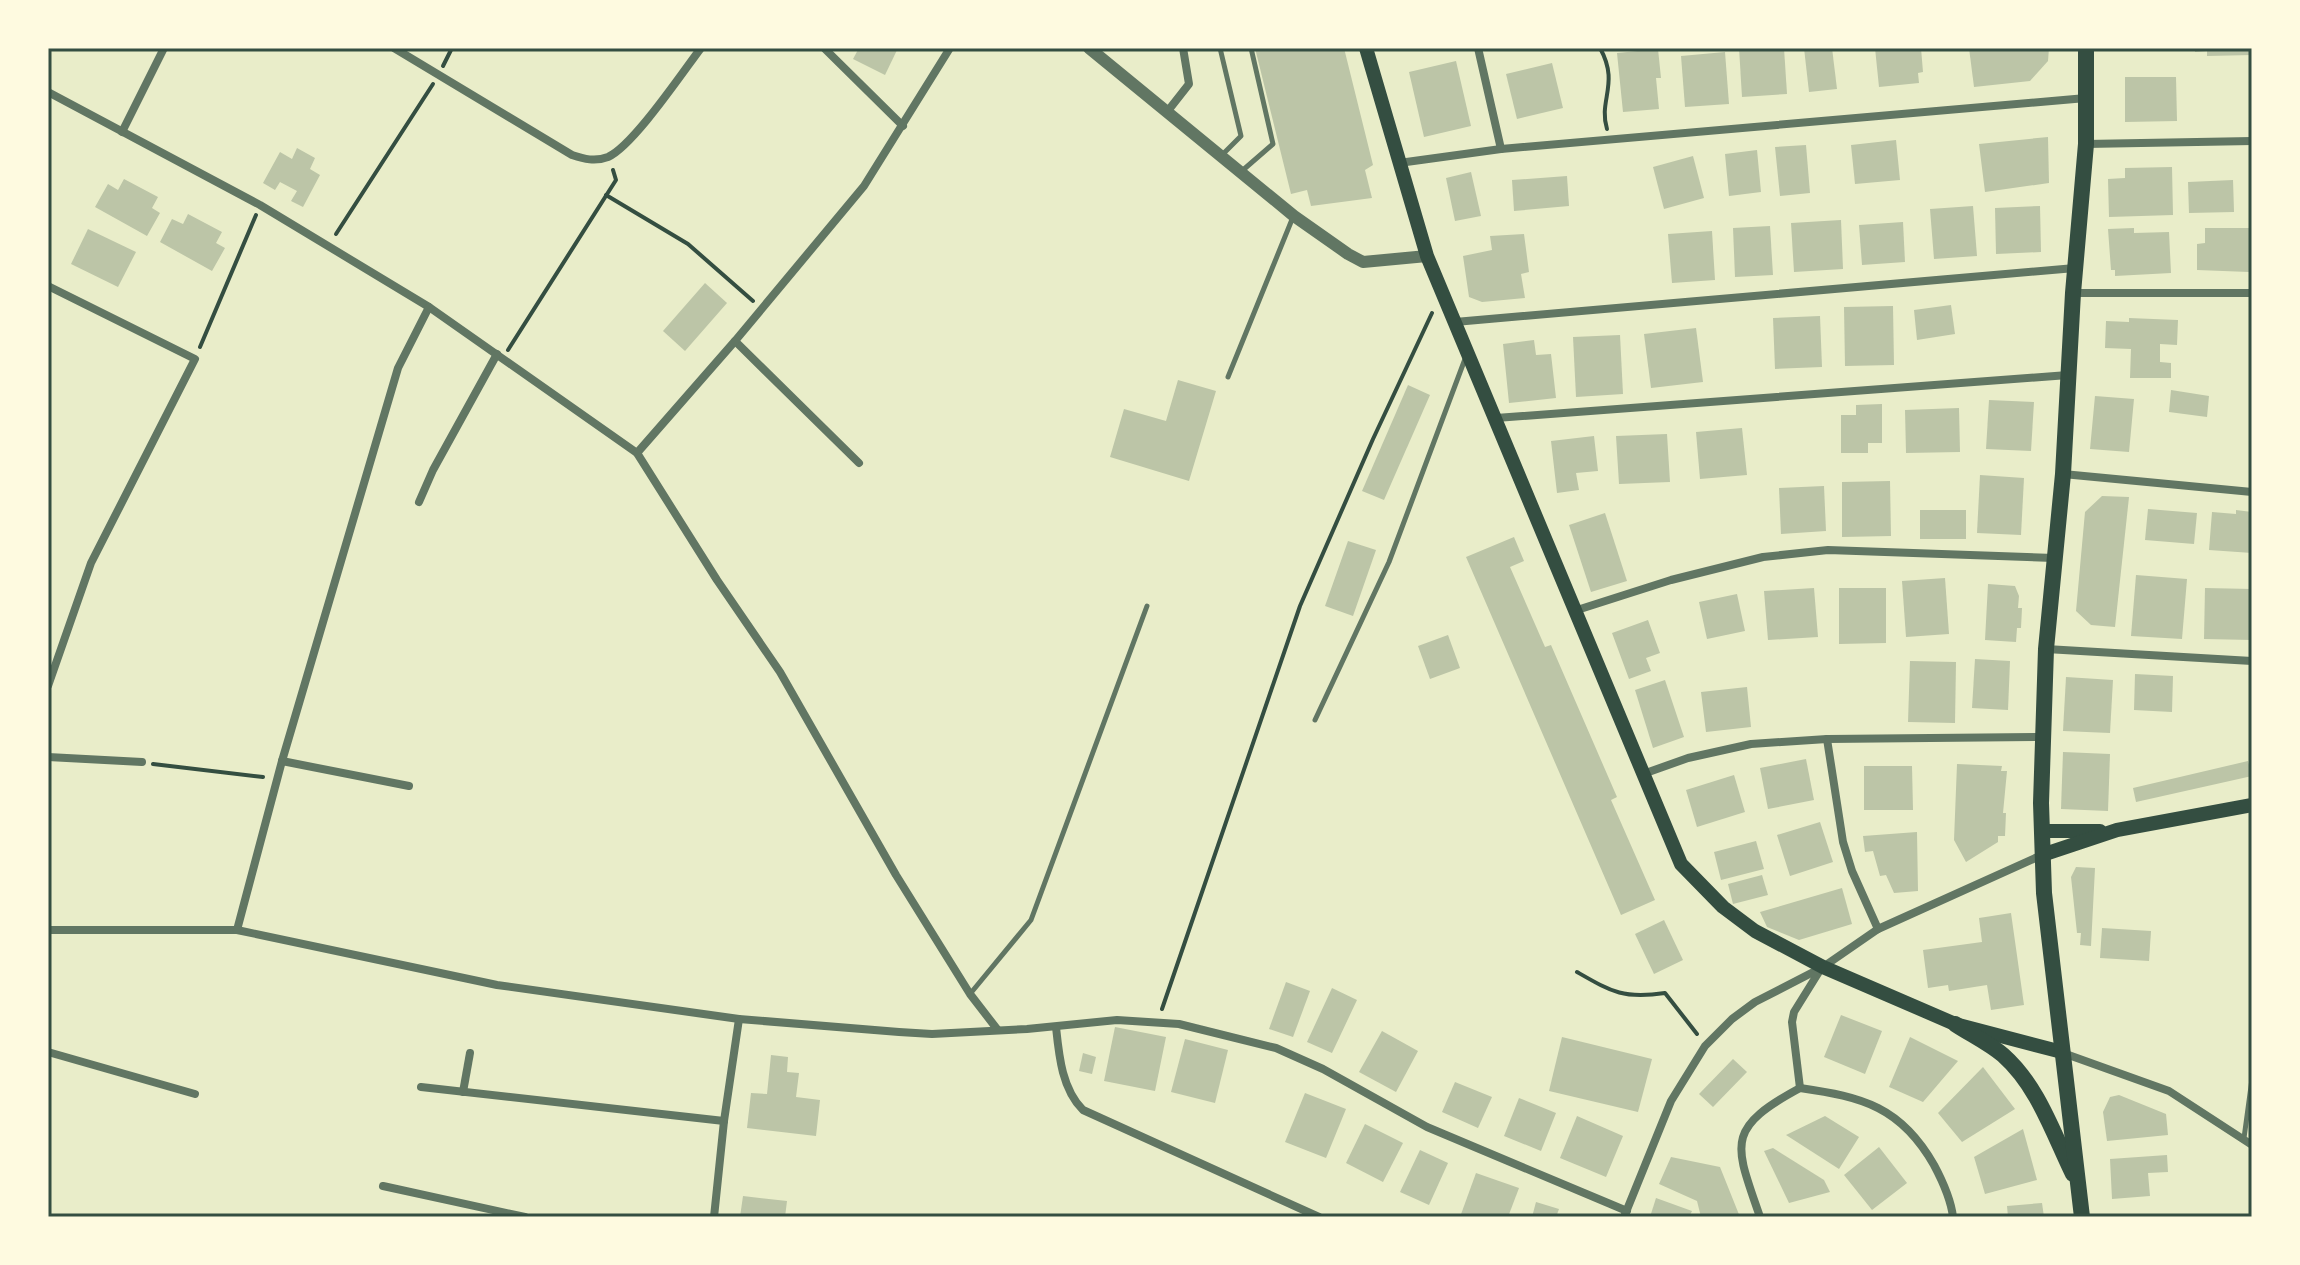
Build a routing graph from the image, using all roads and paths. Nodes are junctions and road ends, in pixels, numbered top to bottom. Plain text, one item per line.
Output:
1 (164, 48) edge
2 (394, 48) edge
3 (452, 48) edge
4 (701, 48) edge
5 (824, 48) edge
6 (950, 48) edge
7 (1089, 48) edge
8 (1183, 48) edge
9 (1220, 48) edge
10 (1251, 48) edge
11 (1366, 48) edge
12 (1478, 48) edge
13 (1600, 48) edge
14 (2086, 48) edge
15 (439, 75) junction
16 (48, 92) edge
17 (2087, 98) junction
18 (1167, 112) junction
19 (903, 126) junction
20 (122, 132) junction
21 (1610, 139) junction
22 (2252, 141) edge
23 (2086, 144) junction
24 (1501, 149) junction
25 (1221, 156) junction
26 (608, 157) junction
27 (1398, 163) junction
28 (1241, 172) junction
29 (606, 195) junction
30 (260, 205) junction
31 (1294, 216) junction
32 (328, 246) junction
33 (1427, 256) junction
34 (2075, 268) junction
35 (48, 286) edge
36 (1441, 293) junction
37 (2073, 293) junction
38 (2252, 293) edge
39 (429, 307) junction
40 (762, 309) junction
41 (1453, 323) junction
42 (735, 341) junction
43 (1467, 355) junction
44 (500, 356) junction
45 (195, 359) junction
46 (2069, 375) junction
47 (1228, 377) dead end
48 (1496, 418) junction
49 (637, 453) junction
50 (859, 463) dead end
51 (2063, 474) junction
52 (2252, 492) edge
53 (419, 502) dead end
54 (2054, 558) junction
55 (1147, 606) dead end
56 (1574, 611) junction
57 (2046, 649) junction
58 (2252, 661) edge
59 (48, 686) edge
60 (1315, 720) dead end
61 (2042, 737) junction
62 (1827, 739) junction
63 (48, 757) edge
64 (282, 761) junction
65 (142, 762) joint
66 (1643, 774) junction
67 (278, 779) junction
68 (409, 786) dead end
69 (2252, 805) edge
70 (2117, 830) junction
71 (2042, 831) junction
72 (2042, 855) junction
73 (1878, 929) junction
74 (48, 930) edge
75 (237, 930) junction
76 (1823, 967) junction
77 (1577, 972) dead end
78 (970, 994) junction
79 (739, 1019) junction
80 (1157, 1022) junction
81 (1955, 1024) junction
82 (1056, 1027) junction
83 (997, 1029) junction
84 (1705, 1046) junction
85 (48, 1052) edge
86 (2062, 1052) junction
87 (470, 1053) dead end
88 (2252, 1079) edge
89 (421, 1087) dead end
90 (1800, 1088) junction
91 (463, 1092) junction
92 (195, 1094) dead end
93 (724, 1121) junction
94 (2244, 1138) junction
95 (2252, 1145) edge
96 (383, 1186) dead end
97 (2079, 1187) junction
98 (1625, 1214) edge
99 (525, 1217) edge
100 (714, 1217) edge
101 (1319, 1217) edge
102 (1760, 1217) edge
103 (1953, 1217) edge
104 (2082, 1217) edge

1 - 20 street
2 - 15 street
3 - 15 path
4 - 26 street
5 - 19 street
6 - 19 street
7 - 18 street
8 - 18 street
9 - 25 lane
10 - 28 lane
11 - 27 main road
12 - 24 street
13 - 21 path
14 - 17 main road
15 - 26 street
15 - 32 path
16 - 20 street
17 - 21 street
17 - 23 main road
18 - 25 street
19 - 40 street
20 - 30 street
21 - 24 street
22 - 23 street
23 - 34 main road
24 - 27 street
25 - 28 street
26 - 29 path
27 - 33 main road
28 - 31 street
29 - 40 path
29 - 44 path
30 - 32 street
30 - 45 path
31 - 33 street
31 - 47 lane
32 - 39 street
33 - 36 main road
34 - 37 main road
34 - 41 street
35 - 45 street
36 - 41 main road
36 - 80 path
37 - 38 street
37 - 46 main road
39 - 44 street
39 - 64 street
40 - 42 street
41 - 43 main road
42 - 49 street
42 - 50 street
43 - 48 main road
43 - 60 lane
44 - 49 street
44 - 53 street
45 - 59 street
46 - 48 street
46 - 51 main road
48 - 56 main road
49 - 78 street
51 - 52 street
51 - 54 main road
54 - 56 street
54 - 57 main road
55 - 78 lane
56 - 66 main road
57 - 58 street
57 - 61 main road
61 - 62 street
61 - 71 main road
62 - 66 street
62 - 73 street
63 - 65 street
64 - 67 street
64 - 68 street
65 - 67 path
66 - 76 main road
67 - 75 street
69 - 70 main road
70 - 71 main road
70 - 72 main road
71 - 72 main road
72 - 73 street
72 - 86 main road
73 - 76 street
74 - 75 street
75 - 79 street
76 - 81 main road
76 - 84 street
76 - 90 street
77 - 84 path
78 - 83 street
79 - 83 street
79 - 93 street
80 - 82 street
80 - 98 street
81 - 86 main road
81 - 97 main road
82 - 83 street
82 - 101 street
84 - 98 street
85 - 92 street
86 - 94 street
86 - 97 main road
87 - 91 street
88 - 94 lane
89 - 91 street
90 - 102 street
90 - 103 street
91 - 93 street
93 - 100 street
94 - 95 street
96 - 99 street
97 - 104 main road

